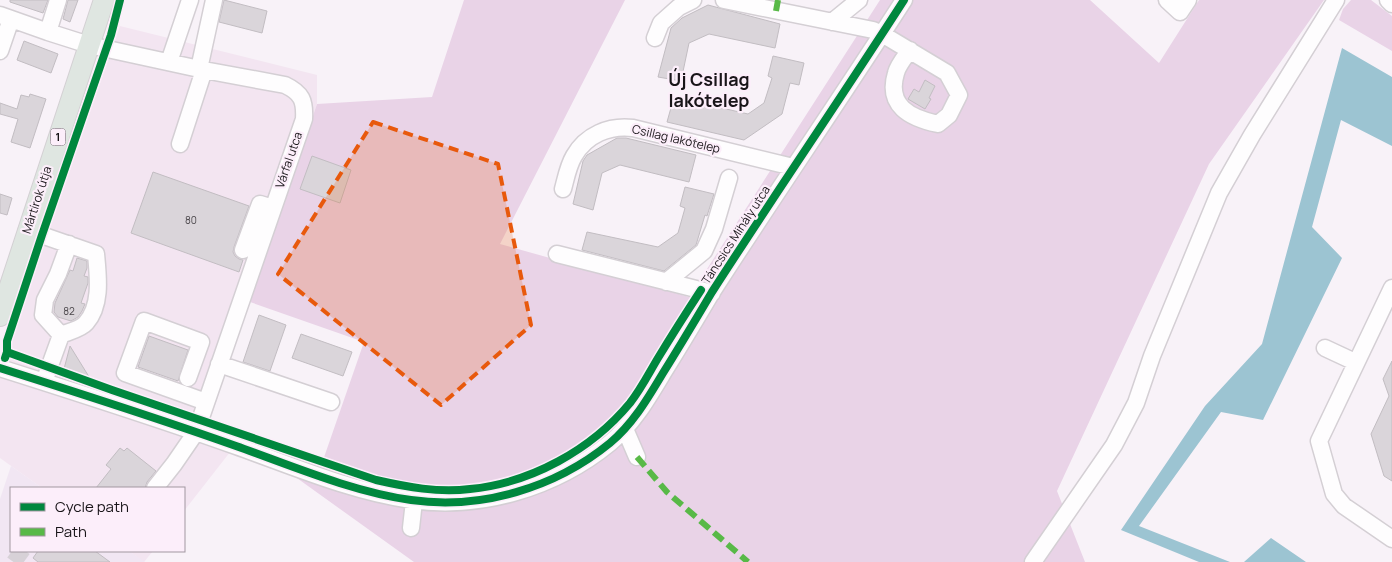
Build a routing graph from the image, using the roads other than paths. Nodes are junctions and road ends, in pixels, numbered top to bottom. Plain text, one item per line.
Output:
1 (58, 0) edge
2 (104, 0) edge
3 (190, 0) edge
4 (214, 0) edge
5 (693, 0) edge
6 (724, 0) edge
7 (859, 0) edge
8 (904, 0) edge
9 (1167, 0) edge
10 (1188, 0) edge
11 (1336, 0) edge
12 (1388, 0) edge
13 (1392, 4) edge
14 (6, 17) edge
15 (832, 22) junction
16 (48, 32) junction
17 (882, 34) junction
18 (655, 38) dead end
19 (89, 45) junction
20 (910, 50) junction
21 (0, 52) edge
22 (169, 62) junction
23 (202, 69) junction
24 (180, 144) dead end
25 (793, 167) junction
26 (729, 178) dead end
27 (563, 189) dead end
28 (273, 208) junction
29 (28, 230) junction
30 (69, 244) junction
31 (243, 250) dead end
32 (557, 254) dead end
33 (666, 282) junction
34 (1392, 288) edge
35 (712, 293) junction
36 (0, 316) edge
37 (61, 335) junction
38 (1325, 348) dead end
39 (1355, 362) junction
40 (219, 364) junction
41 (0, 368) edge
42 (188, 378) dead end
43 (44, 382) junction
44 (206, 402) junction
45 (331, 402) dead end
46 (625, 430) junction
47 (196, 432) junction
48 (637, 457) dead end
49 (156, 487) edge
50 (414, 501) junction
51 (411, 528) dead end
52 (1392, 539) edge
53 (1034, 562) edge

1 - 16 street
2 - 19 main road, Mártírok útja / 1
3 - 22 street
4 - 23 street
5 - 18 street
6 - 15 street
7 - 15 street
8 - 17 street, Táncsics Mihály utca
9 - 10 street
11 - 53 street
12 - 13 street
14 - 16 street, Várfal utca
14 - 21 street
15 - 17 street
16 - 19 street, Várfal utca
17 - 20 street
17 - 25 street, Táncsics Mihály utca
19 - 22 street, Várfal utca
19 - 29 main road, Mártírok útja / 1
20 - 20 street
22 - 23 street, Várfal utca
23 - 24 street
23 - 28 street, Várfal utca
25 - 27 street, Csillag lakótelep
25 - 35 street, Táncsics Mihály utca
26 - 33 street
28 - 31 street
28 - 40 street, Várfal utca
29 - 30 street
29 - 36 main road, Mártírok útja / 1
30 - 37 street
30 - 37 street
32 - 33 street
33 - 35 street
34 - 39 street
35 - 46 street, Táncsics Mihály utca
37 - 43 street
38 - 39 street
39 - 52 street
40 - 44 street, Várfal utca
40 - 45 street
41 - 43 street, Táncsics Mihály utca
42 - 44 street
43 - 47 street, Táncsics Mihály utca
44 - 47 street, Várfal utca
46 - 48 street
46 - 50 street, Táncsics Mihály utca
47 - 49 street, Várfal utca
47 - 50 street, Táncsics Mihály utca
50 - 51 street

